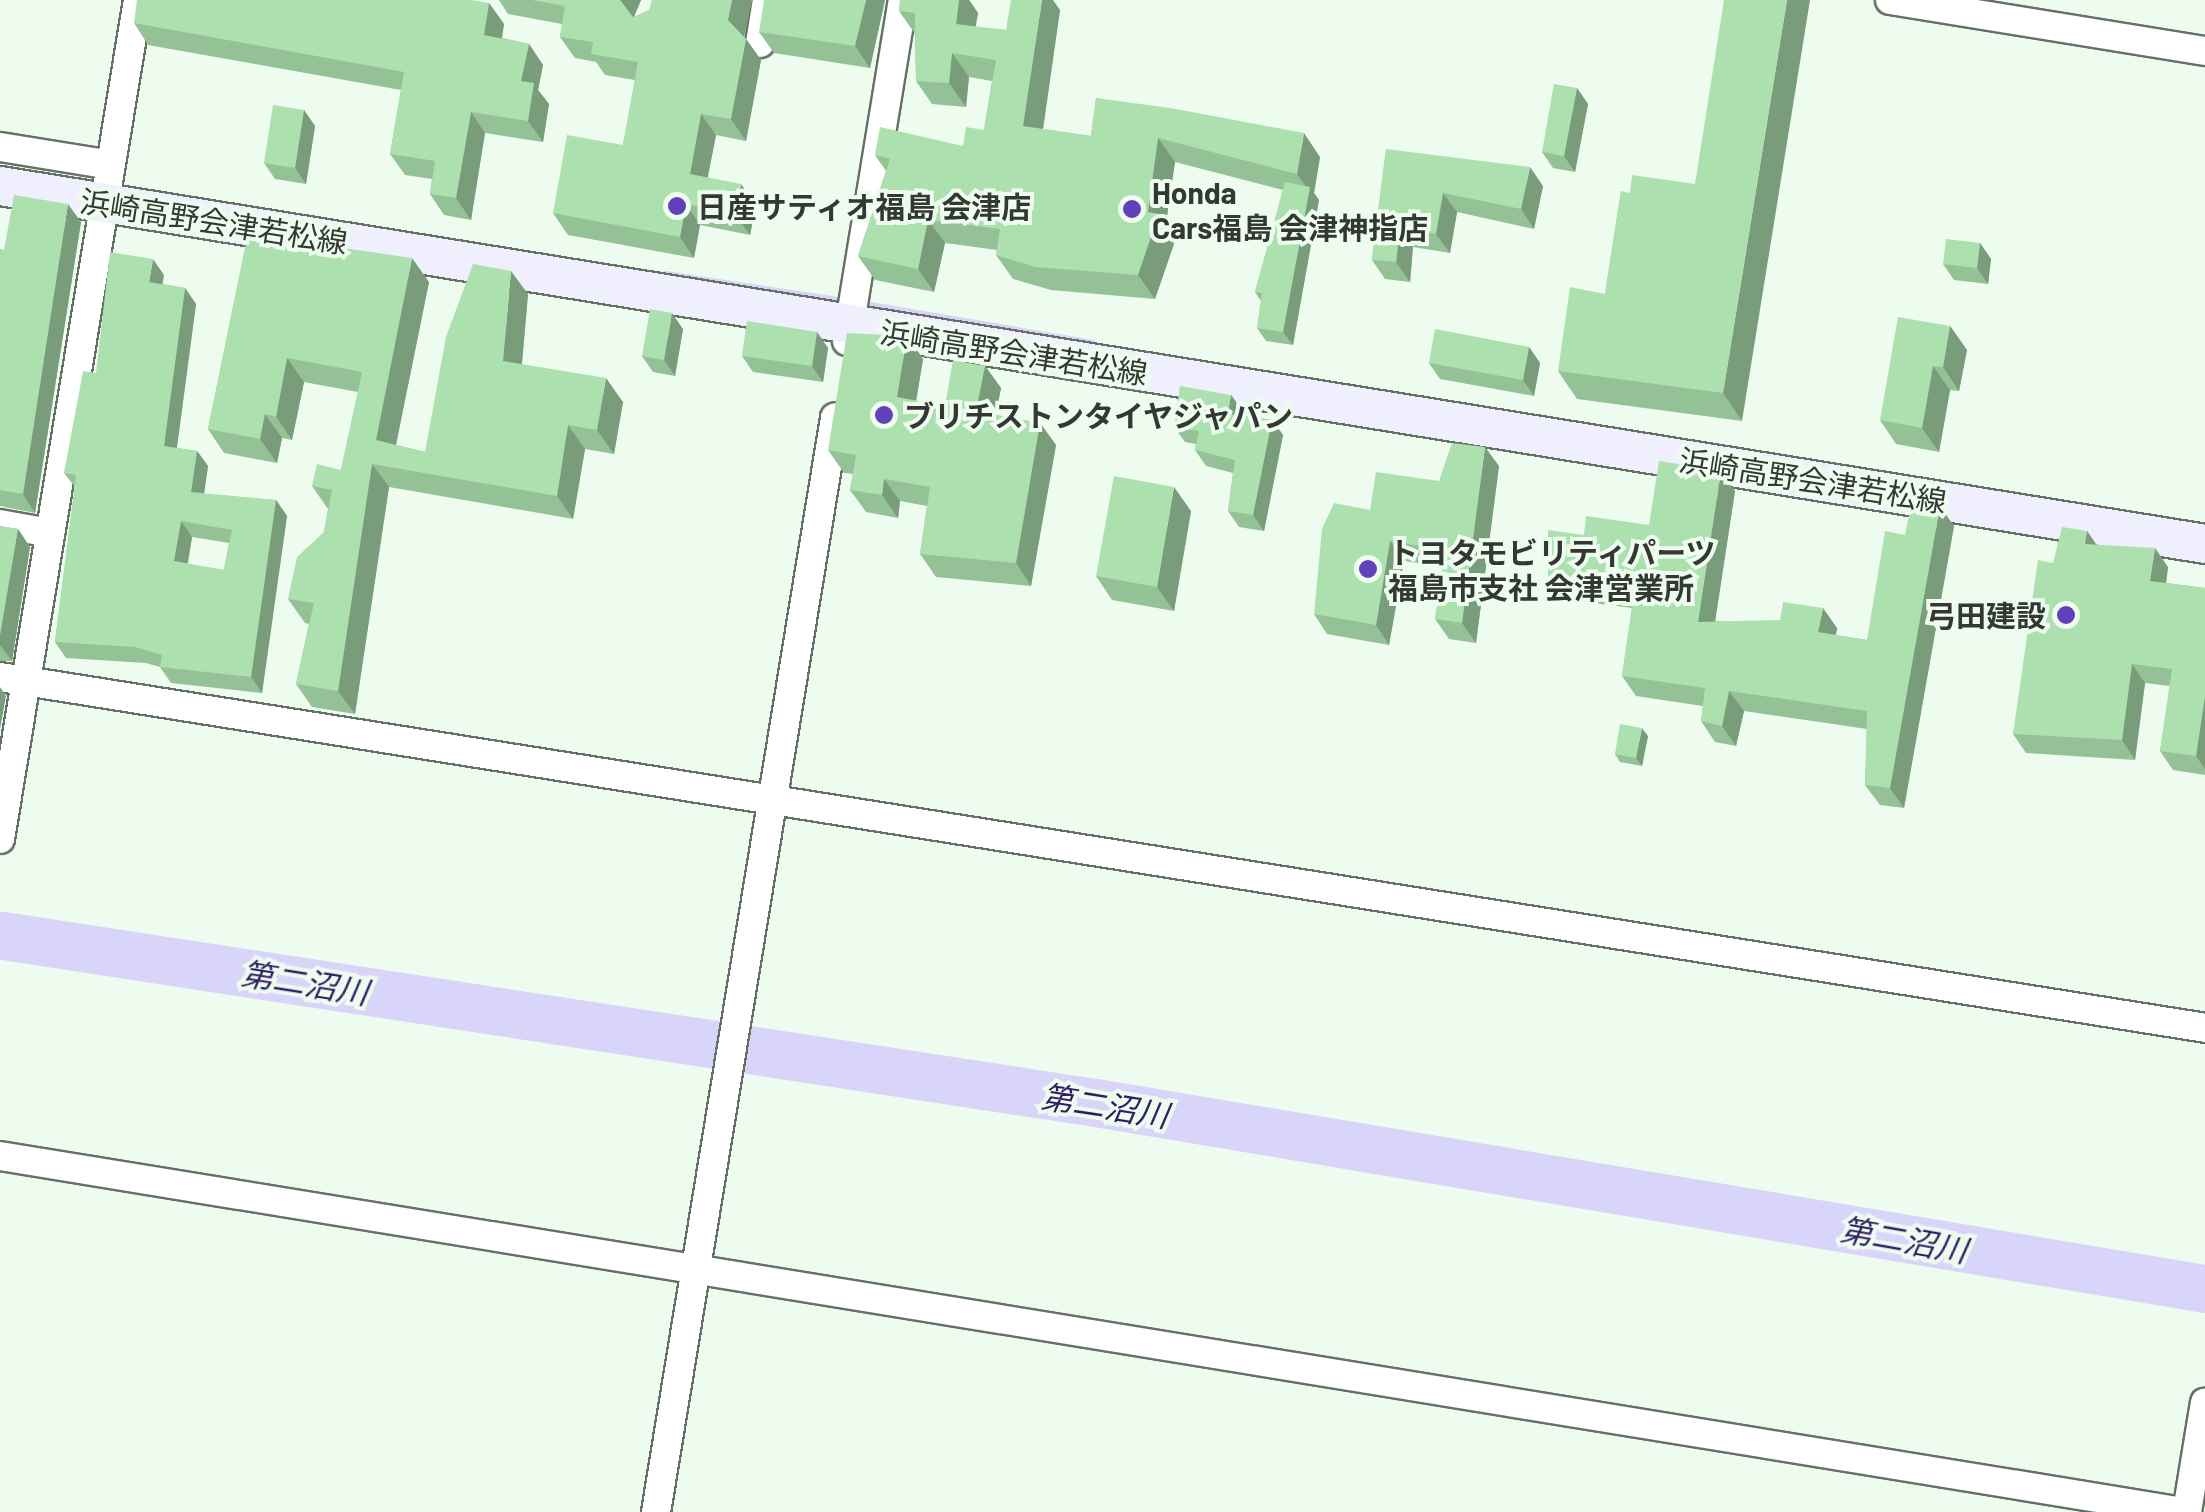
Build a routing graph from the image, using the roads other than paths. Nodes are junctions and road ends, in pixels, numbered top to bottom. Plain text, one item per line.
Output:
1 (138, 0) edge
2 (767, 0) edge
3 (903, 0) edge
4 (1890, 0) edge
5 (760, 43) edge
6 (2205, 50) edge
7 (0, 146) edge
8 (112, 166) junction
9 (0, 186) edge
10 (101, 203) junction
11 (850, 320) junction
12 (0, 524) edge
13 (50, 533) junction
14 (2205, 544) edge
15 (13, 679) edge
16 (772, 796) junction
17 (0, 839) edge
18 (2205, 1028) edge
19 (0, 1156) edge
20 (694, 1273) junction
21 (2205, 1402) edge
22 (656, 1512) edge
23 (2185, 1512) edge

1 - 8 street
2 - 5 street
3 - 11 street
4 - 6 street
7 - 8 street
8 - 10 street
9 - 10 main road, 浜崎高野会津若松線
10 - 11 main road, 浜崎高野会津若松線
10 - 13 street
11 - 14 main road, 浜崎高野会津若松線
11 - 16 street
12 - 13 street
13 - 15 street
15 - 16 street
15 - 17 street
16 - 18 street
16 - 20 street
19 - 20 street
20 - 22 street
20 - 23 street
21 - 23 street

